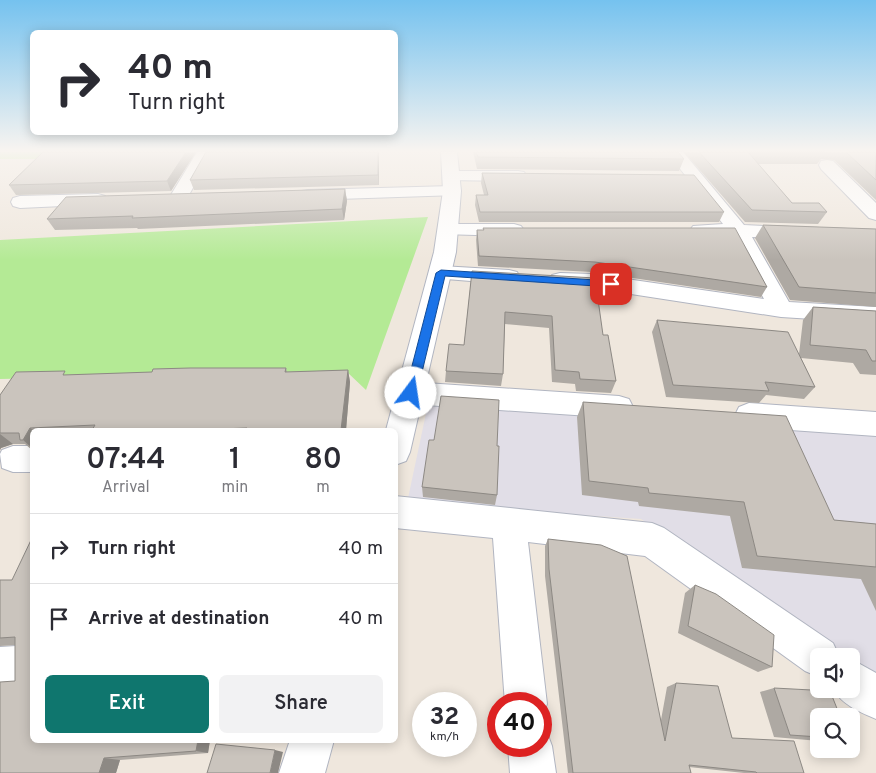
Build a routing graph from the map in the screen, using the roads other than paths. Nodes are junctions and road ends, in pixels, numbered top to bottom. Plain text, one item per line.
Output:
1 (184, 188) edge
2 (382, 188) edge
3 (452, 188) edge
4 (704, 188) edge
5 (850, 188) edge
6 (286, 195) edge
7 (178, 198) junction
8 (198, 198) edge
9 (158, 199) edge
10 (119, 200) edge
11 (20, 202) dead end
12 (876, 214) edge
13 (448, 230) junction
14 (528, 230) edge
15 (678, 230) edge
16 (738, 230) junction
17 (817, 232) edge
18 (441, 273) junction
19 (780, 309) junction
20 (876, 315) edge
21 (411, 393) junction
22 (645, 408) edge
23 (724, 414) edge
24 (876, 424) edge
25 (398, 441) edge
26 (398, 512) edge
27 (509, 522) junction
28 (810, 652) edge
29 (30, 665) edge
30 (0, 667) edge
31 (860, 686) edge
32 (525, 692) edge
33 (876, 698) edge
34 (311, 743) edge
35 (531, 757) edge
36 (302, 773) edge
37 (533, 773) edge

1 - 7 street
2 - 6 street
3 - 13 street
4 - 16 street
5 - 12 street
7 - 8 street
7 - 9 street
10 - 11 street
13 - 14 street
13 - 18 street
15 - 16 street
16 - 17 street
16 - 19 street
18 - 19 street
18 - 21 street
19 - 20 street
21 - 22 street
21 - 25 street
23 - 24 street
26 - 27 street
27 - 28 street
27 - 32 street
29 - 30 street
31 - 33 street
34 - 36 street
35 - 37 street

